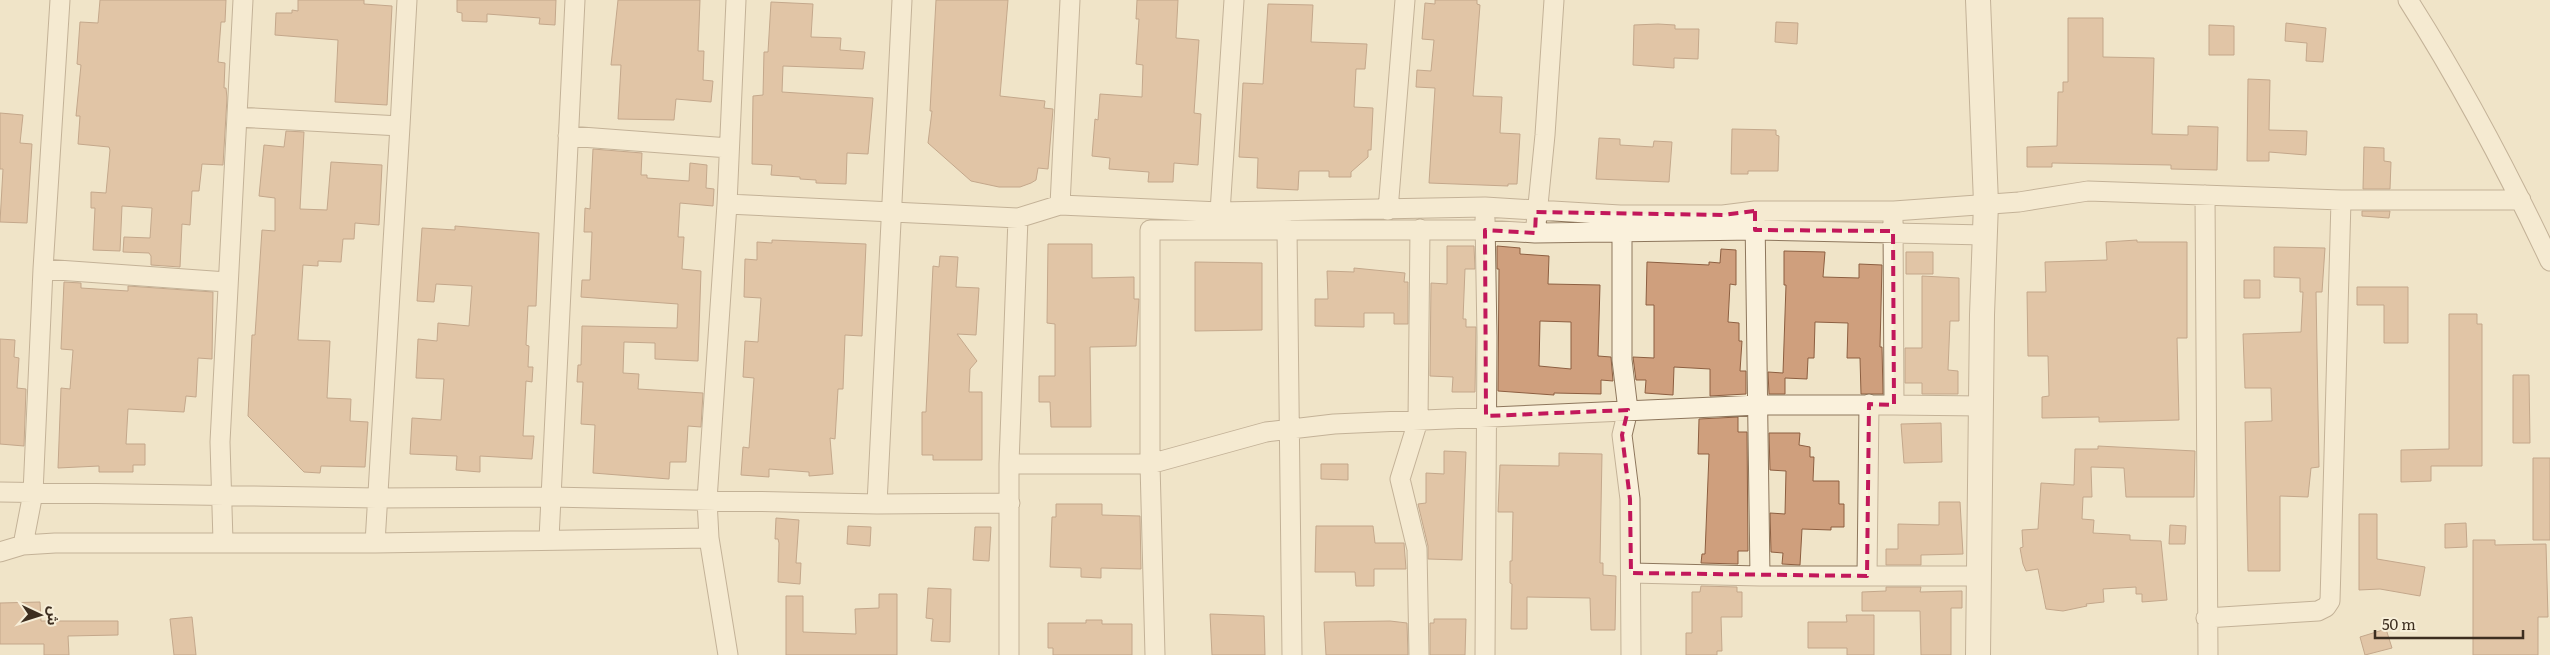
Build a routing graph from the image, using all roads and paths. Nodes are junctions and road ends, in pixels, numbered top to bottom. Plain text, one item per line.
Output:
1 (60, 0) edge
2 (244, 0) edge
3 (407, 0) edge
4 (575, 0) edge
5 (736, 0) edge
6 (902, 0) edge
7 (1070, 0) edge
8 (1234, 0) edge
9 (1404, 0) edge
10 (1554, 0) edge
11 (1978, 0) edge
12 (2408, 0) edge
13 (237, 117) junction
14 (400, 126) junction
15 (568, 136) junction
16 (729, 148) junction
17 (2205, 195) junction
18 (2341, 200) junction
19 (2521, 200) junction
20 (1986, 203) junction
21 (727, 204) junction
22 (1060, 205) junction
23 (1485, 207) junction
24 (1388, 210) junction
25 (1755, 211) junction
26 (1894, 211) junction
27 (891, 212) junction
28 (1220, 212) junction
29 (1536, 212) junction
30 (1018, 218) junction
31 (1287, 229) junction
32 (1420, 229) junction
33 (1485, 230) junction
34 (1755, 230) junction
35 (1622, 231) junction
36 (1893, 231) junction
37 (1535, 233) junction
38 (1985, 235) junction
39 (2550, 261) edge
40 (43, 269) junction
41 (227, 282) junction
42 (1869, 404) junction
43 (1758, 405) junction
44 (1894, 405) junction
45 (1981, 406) junction
46 (1628, 410) junction
47 (1486, 416) junction
48 (1418, 421) junction
49 (1290, 428) junction
50 (1009, 464) junction
51 (1150, 464) junction
52 (0, 492) edge
53 (33, 493) junction
54 (221, 494) junction
55 (550, 497) junction
56 (377, 498) junction
57 (707, 500) junction
58 (1010, 503) junction
59 (877, 504) junction
60 (709, 538) junction
61 (549, 539) junction
62 (223, 541) junction
63 (375, 543) junction
64 (23, 545) junction
65 (0, 552) edge
66 (1631, 573) junction
67 (1760, 576) junction
68 (1867, 576) junction
69 (1978, 576) junction
70 (2206, 618) junction
71 (728, 655) edge
72 (1009, 655) edge
73 (1155, 655) edge
74 (1292, 655) edge
75 (1419, 655) edge
76 (1485, 655) edge
77 (1631, 655) edge
78 (1978, 655) edge
79 (2208, 655) edge

1 - 40 street
2 - 13 street
3 - 14 street
4 - 15 street
5 - 16 street
6 - 27 street
7 - 22 street
8 - 28 street
9 - 24 street
10 - 29 street
11 - 20 street
12 - 19 street
13 - 14 street
13 - 41 street
14 - 56 street
15 - 16 street
15 - 55 street
16 - 21 street
17 - 18 street
17 - 20 street
17 - 70 street
18 - 19 street
18 - 70 street
19 - 39 street
20 - 26 street
20 - 38 street
21 - 27 street
21 - 57 street
22 - 28 street
22 - 30 street
23 - 24 street
23 - 29 street
23 - 33 street
24 - 28 street
25 - 26 street
25 - 29 street
25 - 34 street
26 - 36 street
27 - 30 street
27 - 59 street
29 - 37 street
30 - 50 street
31 - 32 street
31 - 49 street
31 - 51 street
32 - 33 street
32 - 48 street
33 - 37 street
33 - 47 street
34 - 35 street
34 - 36 street
34 - 43 street
35 - 37 street
35 - 46 street
36 - 38 street
36 - 44 street
38 - 45 street
40 - 41 street
40 - 53 street
41 - 54 street
42 - 43 street
42 - 44 street
42 - 68 street
43 - 46 street
43 - 67 street
44 - 45 street
45 - 69 street
46 - 47 street
46 - 66 street
47 - 48 street
47 - 76 street
48 - 49 street
48 - 75 street
49 - 51 street
49 - 74 street
50 - 51 street
50 - 58 street
51 - 73 street
52 - 53 street
53 - 54 street
53 - 64 street
54 - 56 street
54 - 62 street
55 - 56 street
55 - 57 street
55 - 61 street
56 - 63 street
57 - 59 street
57 - 60 street
58 - 59 street
58 - 72 street
60 - 61 street
60 - 71 street
61 - 63 street
62 - 63 street
62 - 64 street
64 - 65 street
66 - 67 street
66 - 77 street
67 - 68 street
68 - 69 street
69 - 78 street
70 - 79 street

